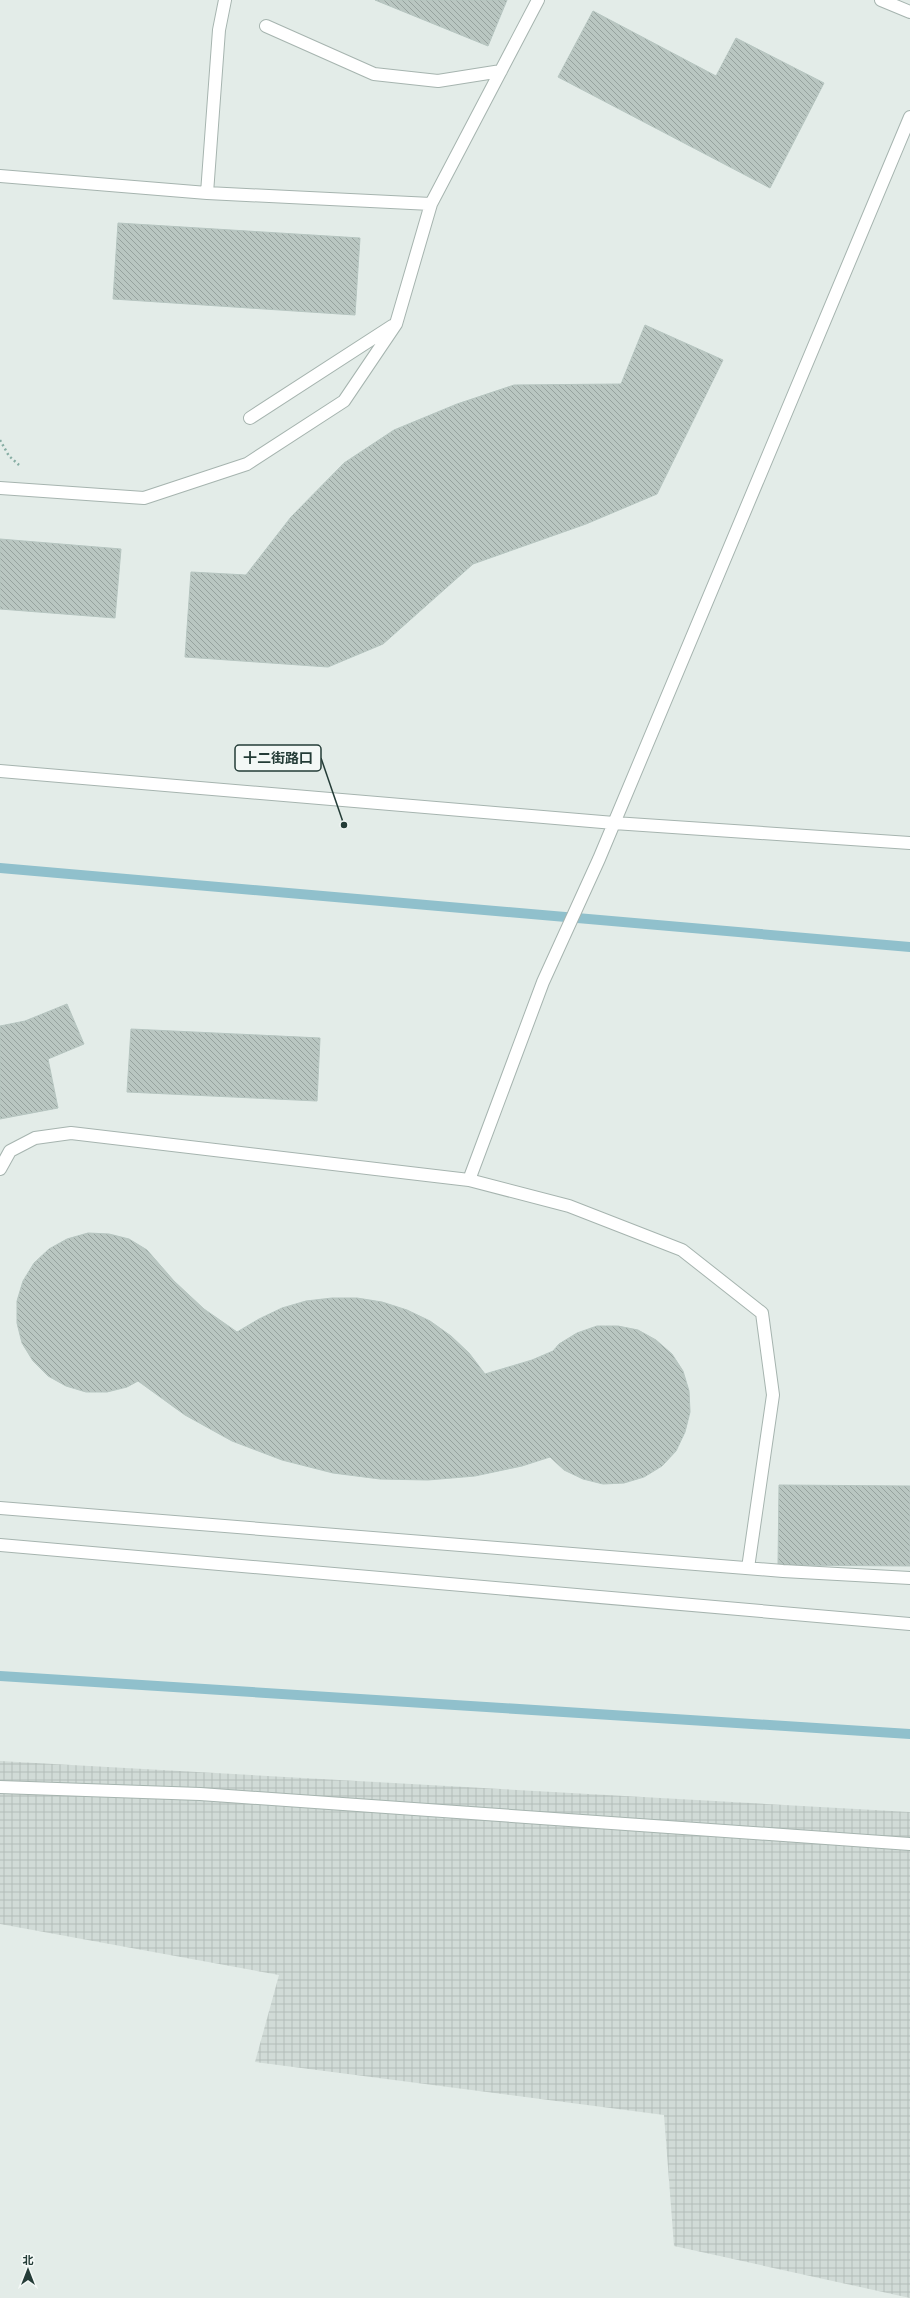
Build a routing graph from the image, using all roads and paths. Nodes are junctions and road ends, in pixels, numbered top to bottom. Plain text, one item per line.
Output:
1 (225, 0) edge
2 (538, 0) edge
3 (881, 0) edge
4 (910, 12) edge
5 (266, 26) dead end
6 (501, 70) junction
7 (910, 117) edge
8 (0, 176) edge
9 (207, 192) junction
10 (431, 204) junction
11 (396, 324) junction
12 (250, 418) dead end
13 (0, 488) edge
14 (0, 770) edge
15 (614, 823) junction
16 (910, 843) edge
17 (0, 1168) edge
18 (469, 1180) junction
19 (0, 1508) edge
20 (0, 1545) edge
21 (748, 1568) junction
22 (910, 1578) edge
23 (910, 1624) edge
24 (0, 1787) edge
25 (910, 1844) edge

1 - 9 street
2 - 6 street
3 - 4 street
5 - 6 street
6 - 10 street
7 - 15 street
8 - 9 street
9 - 10 street
10 - 11 street
11 - 12 street
11 - 13 street
14 - 15 street
15 - 16 street
15 - 18 street
17 - 18 street
18 - 21 street
19 - 21 street
20 - 23 street
21 - 22 street
24 - 25 street

